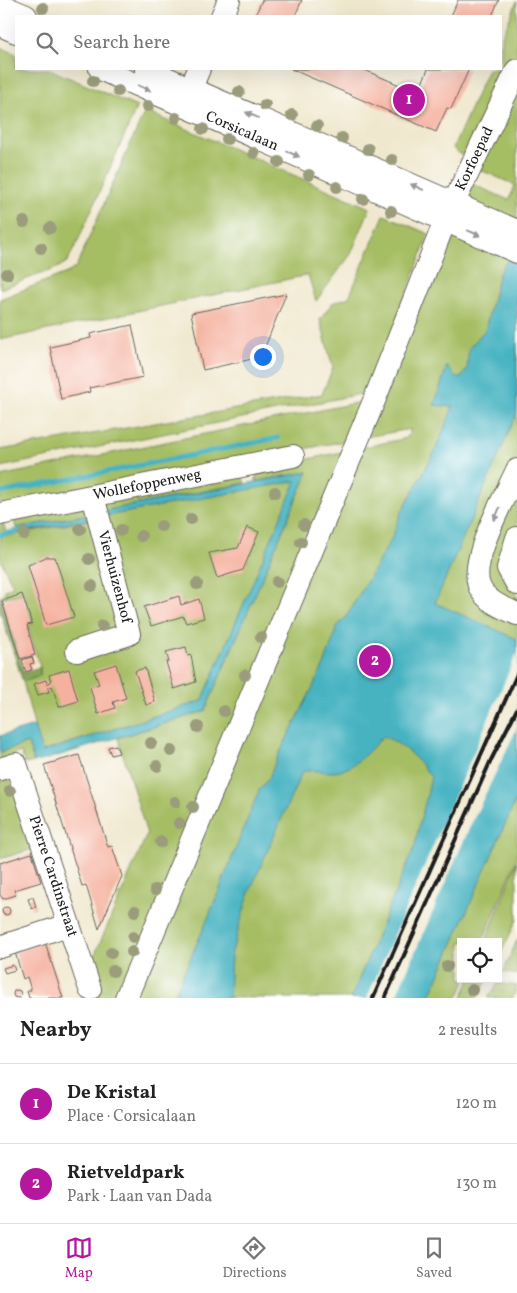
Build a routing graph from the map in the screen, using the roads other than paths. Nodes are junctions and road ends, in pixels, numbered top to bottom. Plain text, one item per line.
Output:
1 (229, 0) edge
2 (0, 5) edge
3 (24, 15) edge
4 (222, 15) edge
5 (0, 25) edge
6 (15, 32) edge
7 (105, 70) edge
8 (148, 70) edge
9 (517, 70) edge
10 (191, 87) edge
11 (450, 212) junction
12 (511, 239) edge
13 (293, 456) dead end
14 (517, 470) edge
15 (96, 508) junction
16 (0, 514) edge
17 (517, 538) edge
18 (517, 584) edge
19 (516, 613) edge
20 (78, 651) dead end
21 (8, 766) edge
22 (68, 926) junction
23 (0, 946) edge
24 (90, 989) dead end
25 (126, 998) edge

1 - 4 street
2 - 3 street
5 - 6 street
7 -> 10 street, Corsicalaan
8 - 10 street, Corsicalaan
9 - 11 street, Korfoepad
10 - 11 street, Corsicalaan
11 - 12 street, Corsicalaan
11 - 25 street, Korfoepad
13 - 15 street, Wollefoppenweg
14 -> 19 street
15 - 16 street, Wollefoppenweg
15 - 20 street, Vierhuizenhof
17 - 18 street
21 - 22 street, Pierre Cardinstraat
22 - 23 street
22 - 24 street, Pierre Cardinstraat

